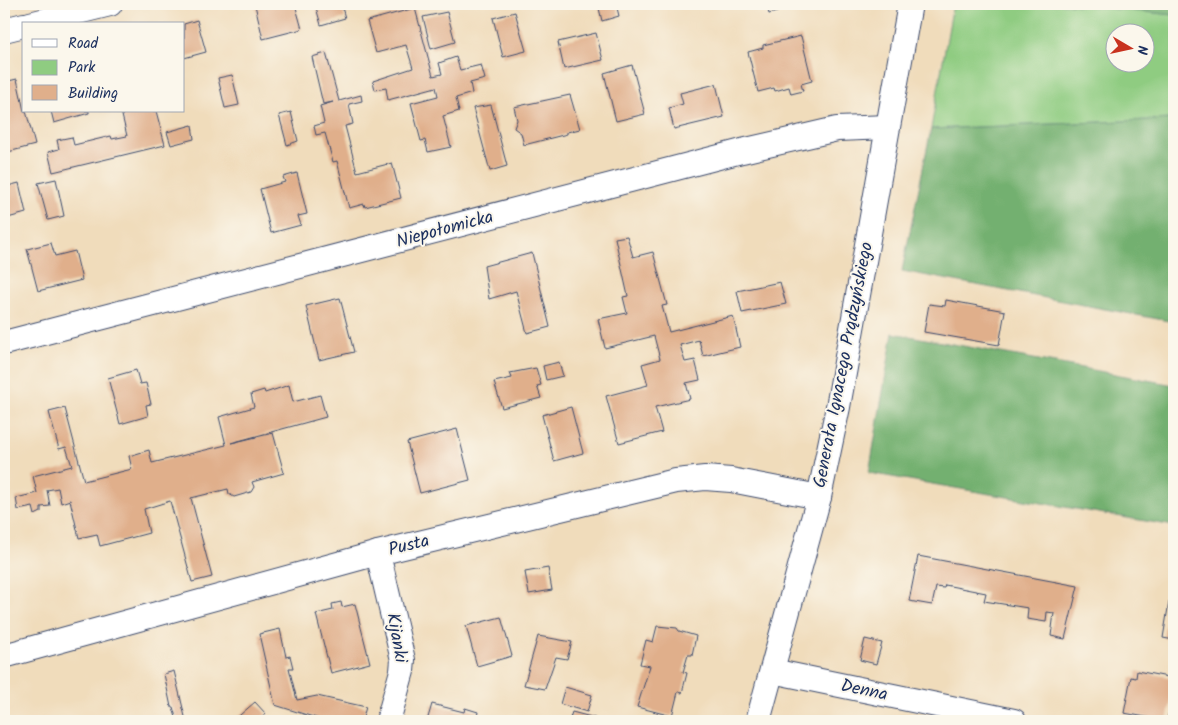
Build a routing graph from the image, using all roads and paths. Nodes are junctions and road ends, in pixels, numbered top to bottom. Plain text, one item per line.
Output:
1 (110, 4) edge
2 (910, 4) edge
3 (38, 22) edge
4 (22, 26) edge
5 (4, 30) edge
6 (888, 127) junction
7 (4, 344) edge
8 (819, 497) junction
9 (378, 554) junction
10 (4, 656) edge
11 (772, 671) junction
12 (388, 721) edge
13 (758, 721) edge
14 (1014, 721) edge

1 - 3 street
2 - 6 street, Generała Ignacego Prądzyńskiego
4 - 5 street
6 - 7 street, Niepołomicka
6 - 8 street, Generała Ignacego Prądzyńskiego
8 - 9 street, Pusta
8 - 11 street, Generała Ignacego Prądzyńskiego
9 - 10 street, Pusta
9 - 12 street, Kijanki
11 - 13 street, Generała Ignacego Prądzyńskiego
11 - 14 street, Denna

